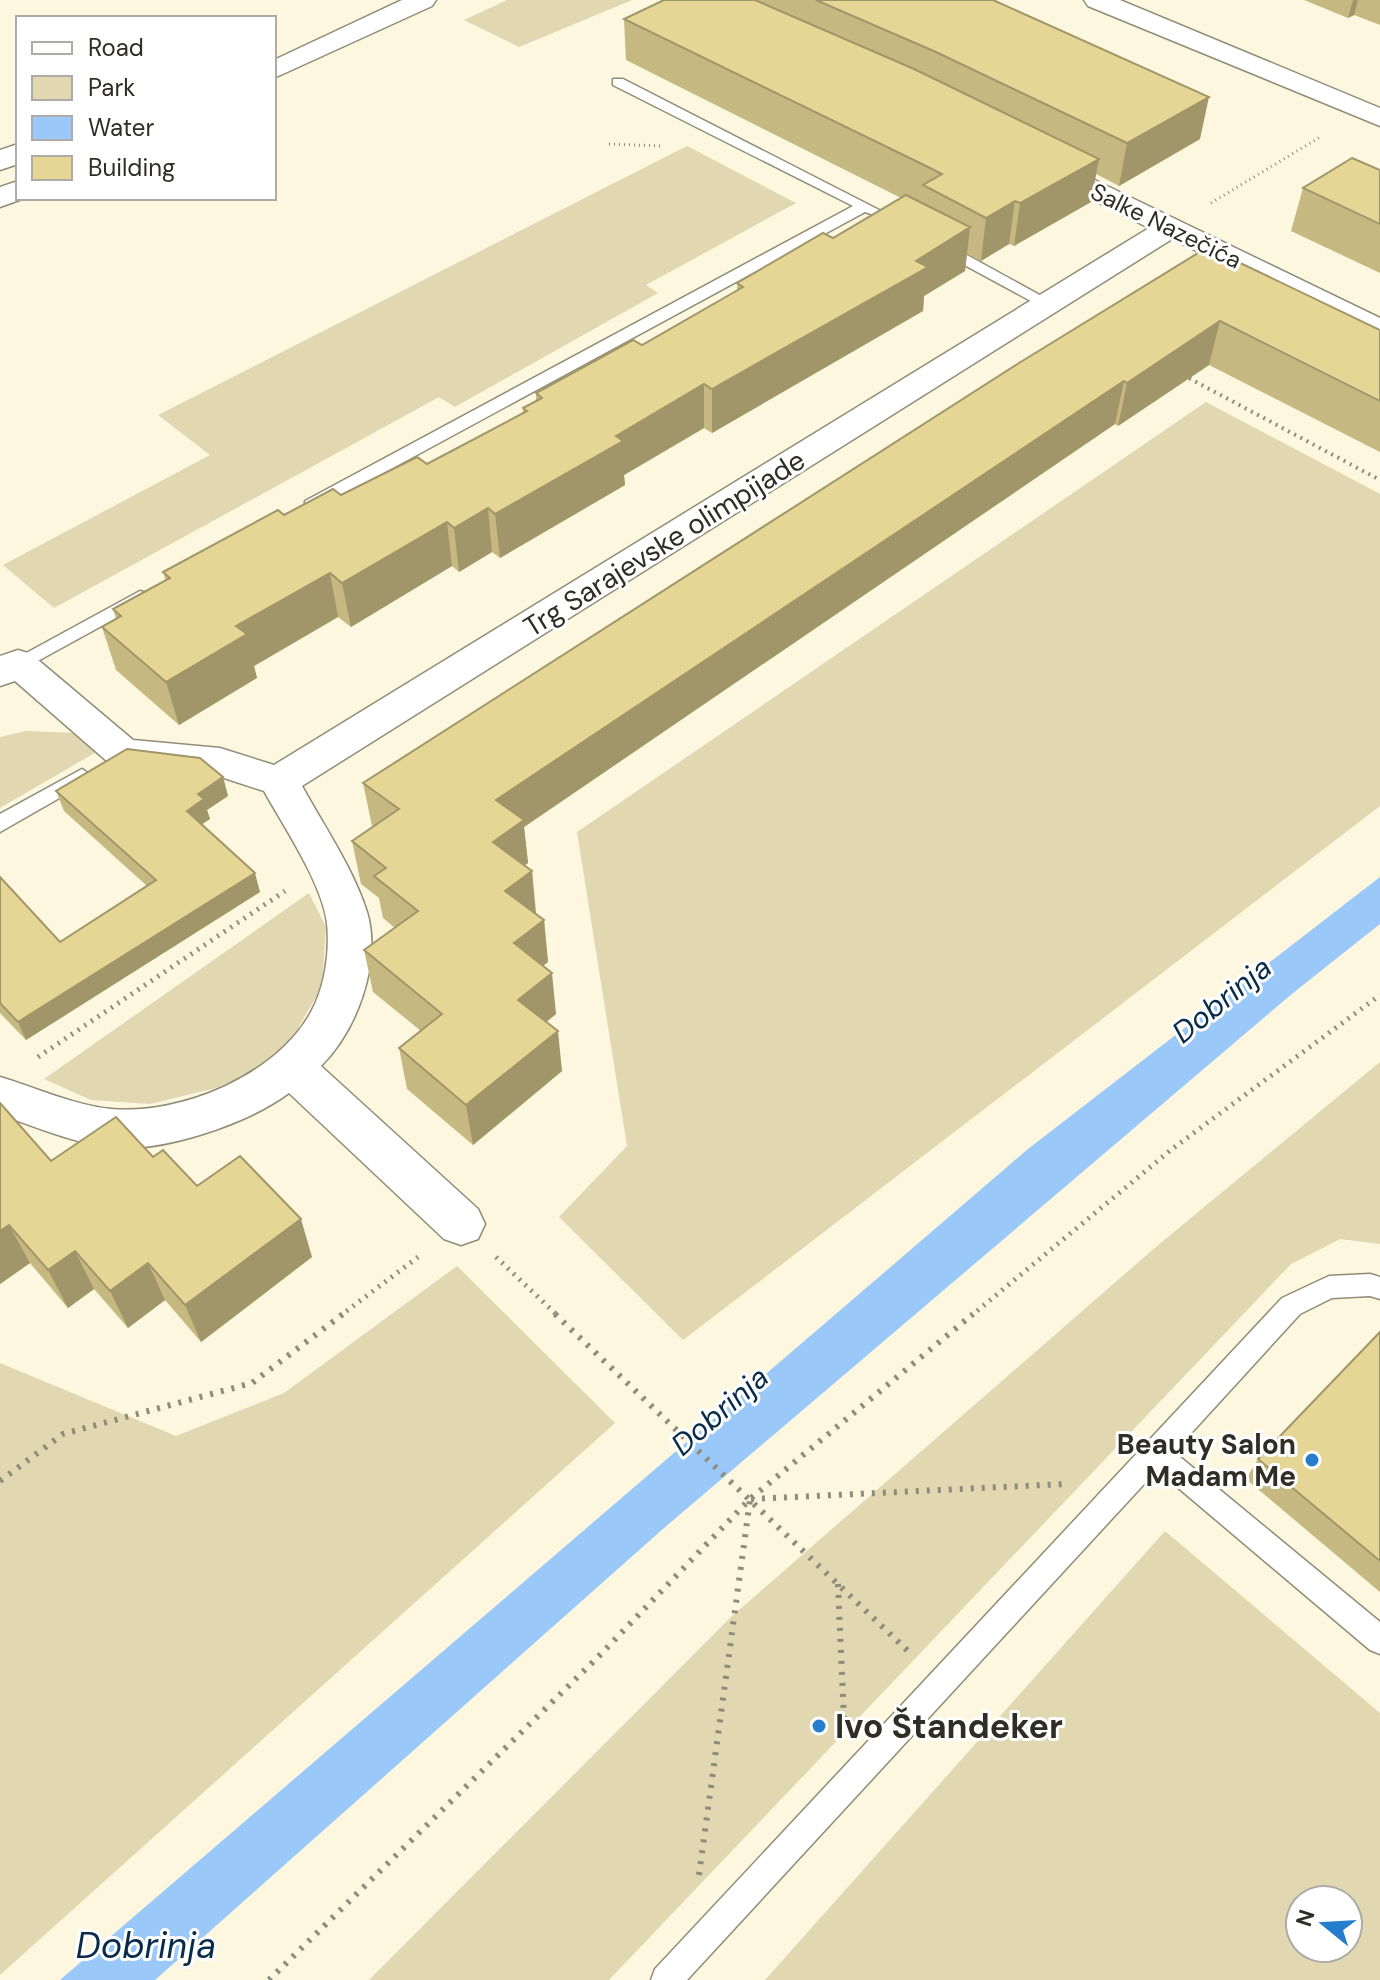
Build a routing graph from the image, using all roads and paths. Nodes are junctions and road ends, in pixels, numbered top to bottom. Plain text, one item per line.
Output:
1 (423, 0) edge
2 (1097, 0) edge
3 (276, 69) edge
4 (618, 82) dead end
5 (1380, 118) edge
6 (1331, 131) dead end
7 (609, 144) dead end
8 (654, 146) dead end
9 (1017, 151) edge
10 (865, 206) junction
11 (893, 221) edge
12 (1169, 228) junction
13 (921, 236) edge
14 (1048, 304) junction
15 (1380, 330) edge
16 (1173, 370) edge
17 (1380, 480) edge
18 (296, 514) edge
19 (157, 588) edge
20 (9, 668) edge
21 (110, 761) junction
22 (279, 781) junction
23 (0, 824) edge
24 (322, 866) junction
25 (1380, 995) edge
26 (294, 1069) junction
27 (13, 1081) edge
28 (461, 1224) junction
29 (1380, 1288) edge
30 (1156, 1453) junction
31 (0, 1481) edge
32 (1132, 1481) junction
33 (750, 1499) junction
34 (838, 1584) junction
35 (1380, 1640) edge
36 (943, 1685) junction
37 (847, 1785) junction
38 (698, 1877) dead end
39 (269, 1980) edge
40 (666, 1980) edge

1 - 3 street
2 - 5 street
4 - 10 lane
6 - 12 path
7 - 8 path
9 - 12 street, Salke Nazečića
10 - 11 lane
10 - 18 lane
12 - 14 street, Trg Sarajevske olimpijade
12 - 15 street, Salke Nazečića
13 - 14 lane
14 - 22 street, Trg Sarajevske olimpijade
16 - 17 path
19 - 20 lane
20 - 21 street
21 - 22 street
21 - 23 lane
22 - 24 street
24 - 26 street
24 - 27 path
25 - 33 path
26 - 27 street
26 - 28 street
28 - 31 path
28 - 33 path
29 - 30 lane
30 - 32 lane
30 - 35 lane
32 - 33 path
32 - 36 lane
33 - 34 path
33 - 38 path
33 - 39 path
34 - 36 path
34 - 37 path
36 - 37 lane
37 - 40 lane

